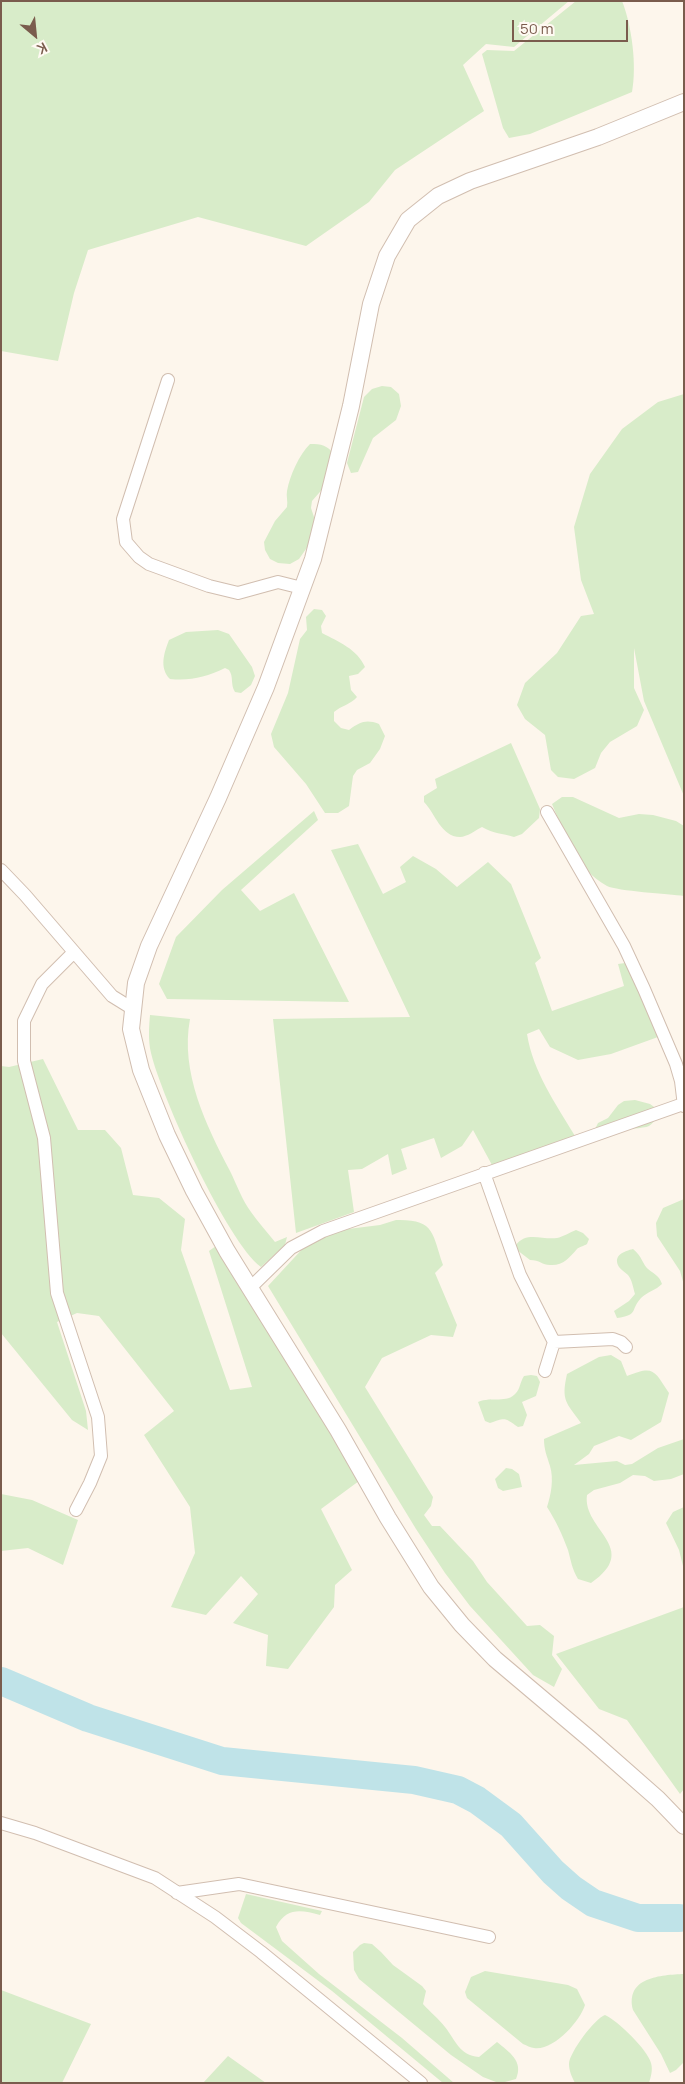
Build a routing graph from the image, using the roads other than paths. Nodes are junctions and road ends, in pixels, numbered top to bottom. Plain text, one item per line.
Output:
1 (684, 102) edge
2 (168, 380) dead end
3 (302, 588) junction
4 (547, 812) dead end
5 (1, 870) edge
6 (74, 952) junction
7 (133, 1009) junction
8 (684, 1105) edge
9 (484, 1173) junction
10 (250, 1288) junction
11 (554, 1342) junction
12 (626, 1347) dead end
13 (545, 1371) dead end
14 (76, 1510) dead end
15 (1, 1823) edge
16 (684, 1826) edge
17 (177, 1893) junction
18 (490, 1937) dead end
19 (421, 2083) edge

1 - 3 street
2 - 3 street
3 - 7 street
4 - 8 street
5 - 6 street
6 - 7 street
6 - 14 street
7 - 10 street
8 - 9 street
9 - 10 street
9 - 11 street
10 - 16 street
11 - 12 street
11 - 13 street
15 - 17 street
17 - 18 street
17 - 19 street

